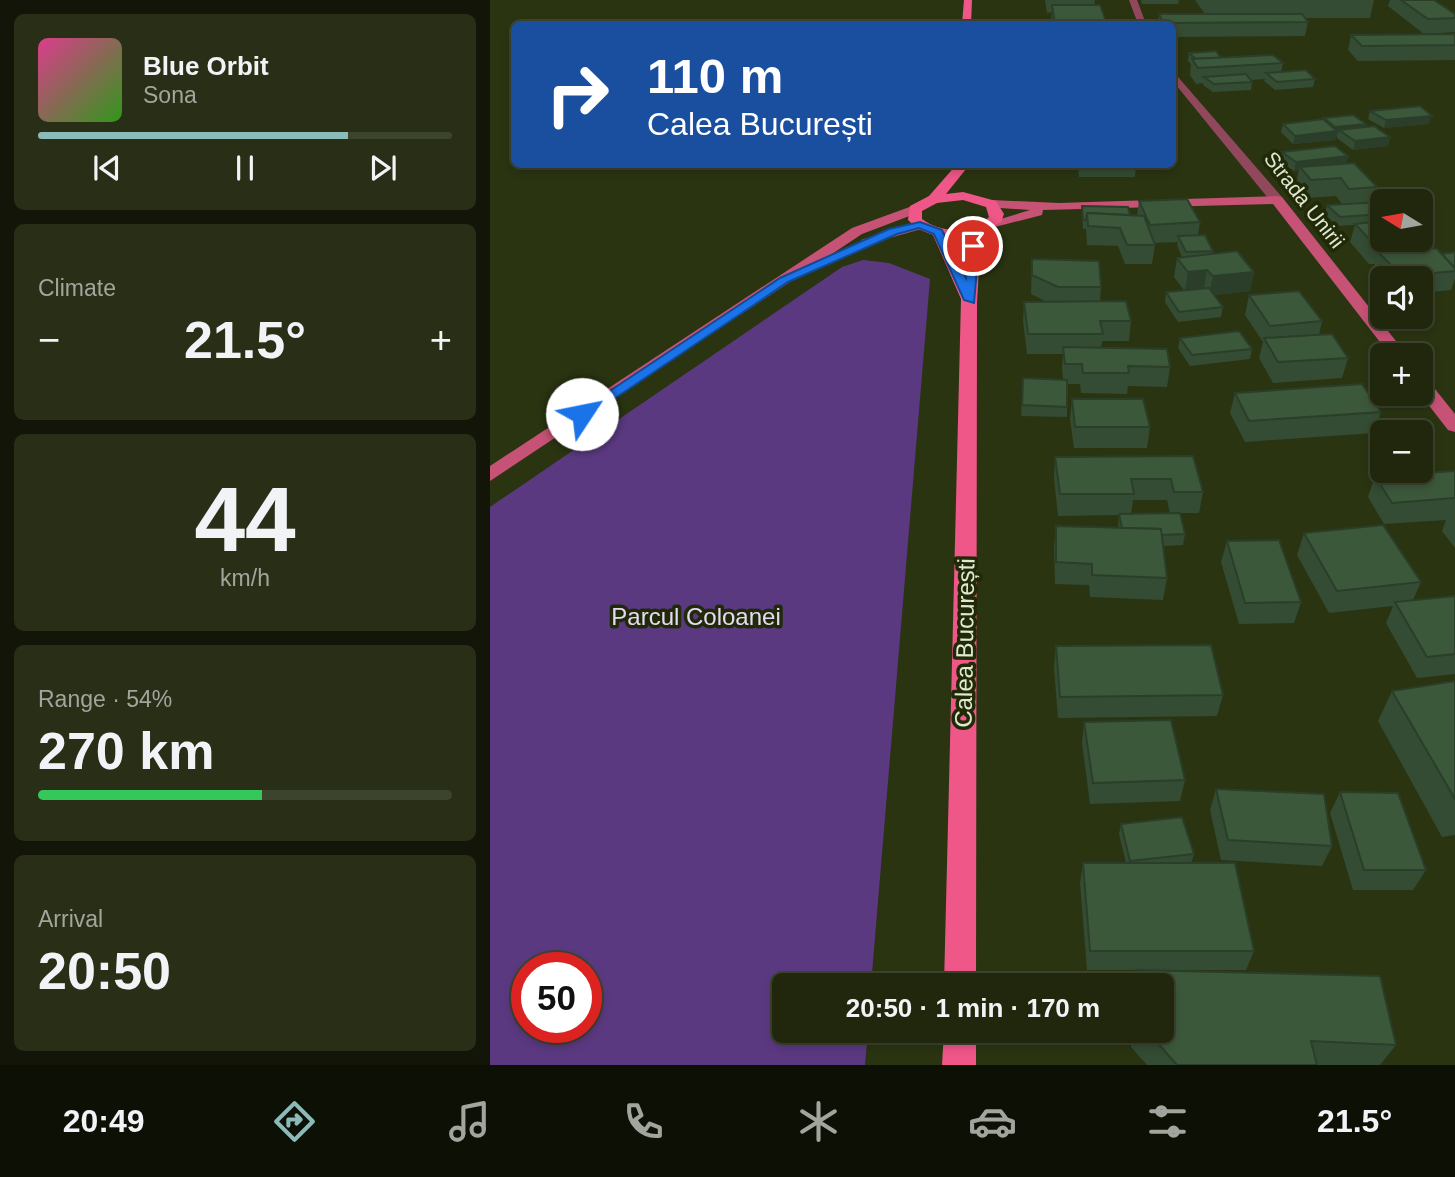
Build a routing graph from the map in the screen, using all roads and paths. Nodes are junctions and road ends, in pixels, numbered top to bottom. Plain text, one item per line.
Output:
1 (968, 0) edge
2 (1133, 0) edge
3 (967, 21) edge
4 (1141, 21) edge
5 (1176, 78) edge
6 (974, 182) edge
7 (934, 198) junction
8 (1277, 200) junction
9 (1059, 206) junction
10 (915, 209) junction
11 (991, 224) junction
12 (920, 225) junction
13 (974, 231) junction
14 (939, 232) junction
15 (784, 280) junction
16 (970, 300) junction
17 (1390, 343) edge
18 (1433, 398) edge
19 (1455, 426) edge
20 (490, 475) edge
21 (960, 973) edge
22 (960, 1043) edge
23 (959, 1065) edge

1 - 3 main road
2 - 4 street
5 - 8 street, Strada Unirii
6 - 7 main road
6 - 7 main road
6 - 9 main road
6 - 11 main road
7 - 10 main road
8 - 9 main road
8 - 17 main road, Strada Unirii
9 - 11 main road
10 - 12 main road
10 - 15 main road
11 - 13 main road
12 - 14 main road
12 - 15 main road
13 - 14 main road
13 - 16 main road, Calea București
14 - 16 main road, Calea București
15 - 20 main road
16 - 21 main road, Calea București
18 - 19 main road
22 - 23 main road

